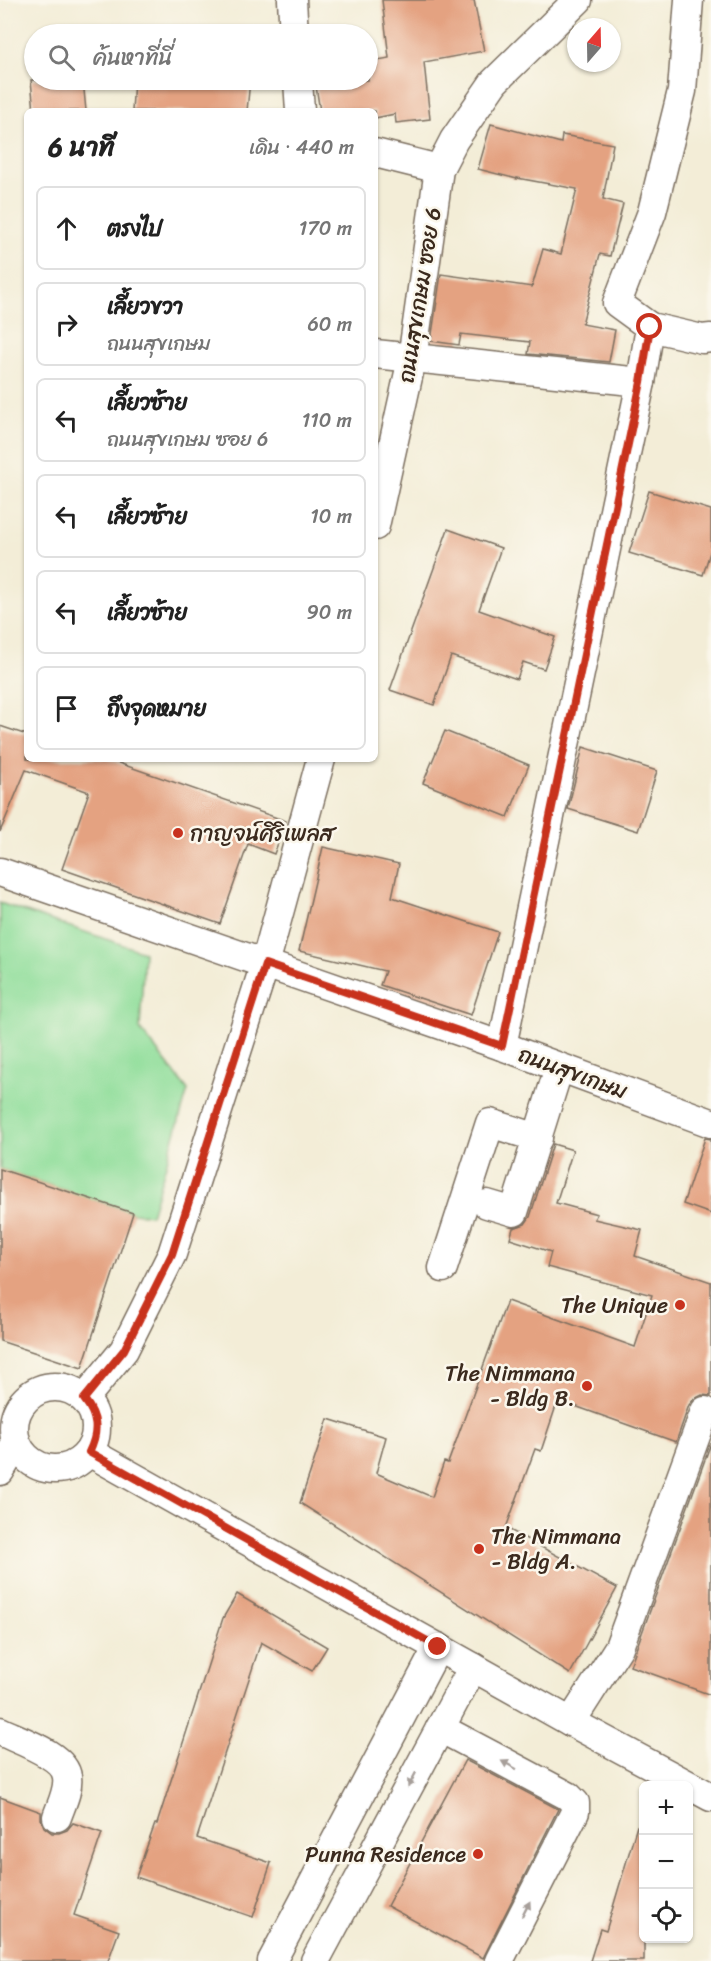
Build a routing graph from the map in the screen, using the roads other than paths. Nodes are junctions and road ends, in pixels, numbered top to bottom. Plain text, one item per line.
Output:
1 (292, 0) edge
2 (578, 0) edge
3 (689, 0) edge
4 (293, 24) edge
5 (299, 90) edge
6 (300, 108) edge
7 (378, 154) edge
8 (439, 169) junction
9 (650, 327) junction
10 (711, 338) edge
11 (378, 354) edge
12 (412, 359) junction
13 (641, 382) junction
14 (378, 512) edge
15 (320, 762) edge
16 (0, 873) edge
17 (265, 964) junction
18 (502, 1046) junction
19 (559, 1068) junction
20 (711, 1123) edge
21 (538, 1138) junction
22 (487, 1204) dead end
23 (443, 1268) dead end
24 (84, 1399) junction
25 (705, 1411) dead end
26 (10, 1424) edge
27 (89, 1452) junction
28 (0, 1471) edge
29 (438, 1647) junction
30 (473, 1667) junction
31 (571, 1722) junction
32 (440, 1728) junction
33 (0, 1731) edge
34 (711, 1797) edge
35 (57, 1817) dead end
36 (272, 1961) edge
37 (315, 1961) edge
38 (499, 1961) edge

1 - 4 street
2 - 8 street, ถนนสุขเกษม ซอย 6
3 - 9 street
5 - 6 street
7 - 8 street
8 - 12 street, ถนนสุขเกษม ซอย 6
9 - 10 street
9 - 13 street
11 - 12 street
12 - 13 street
12 - 14 street, ถนนสุขเกษม ซอย 6
13 - 18 street
15 - 17 street
16 - 17 street, ถนนสุขเกษม
17 - 18 street, ถนนสุขเกษม
17 - 24 street
18 - 19 street, ถนนสุขเกษม
19 - 20 street, ถนนสุขเกษม
19 - 21 street
21 - 22 street
21 - 23 street
24 - 26 street
24 - 27 street
25 - 31 street
26 - 27 street
26 - 28 street
27 - 29 street
29 - 30 street
29 - 36 street
30 - 31 street
30 - 32 street
31 - 34 street
32 -> 37 street
38 -> 32 street
33 - 35 street

